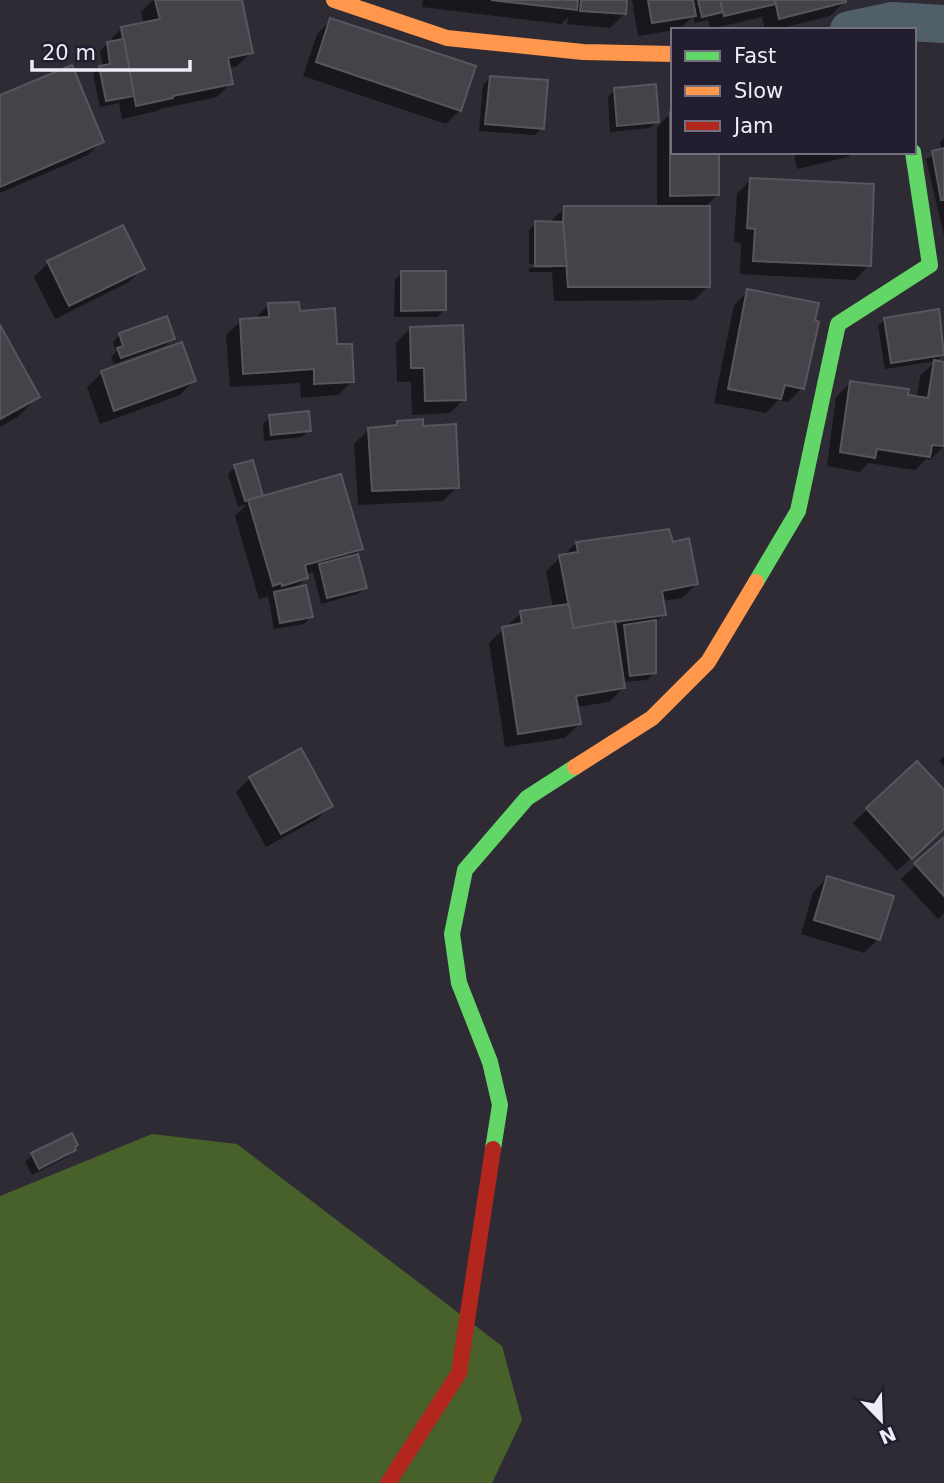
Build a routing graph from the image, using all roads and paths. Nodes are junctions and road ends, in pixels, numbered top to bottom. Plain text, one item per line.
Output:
1 (334, 0) edge
2 (888, 17) edge
3 (944, 24) edge
4 (855, 28) edge
5 (671, 54) edge
6 (913, 154) edge
7 (388, 1483) edge

1 - 5 street
2 - 3 street
2 - 4 street
6 - 7 street

